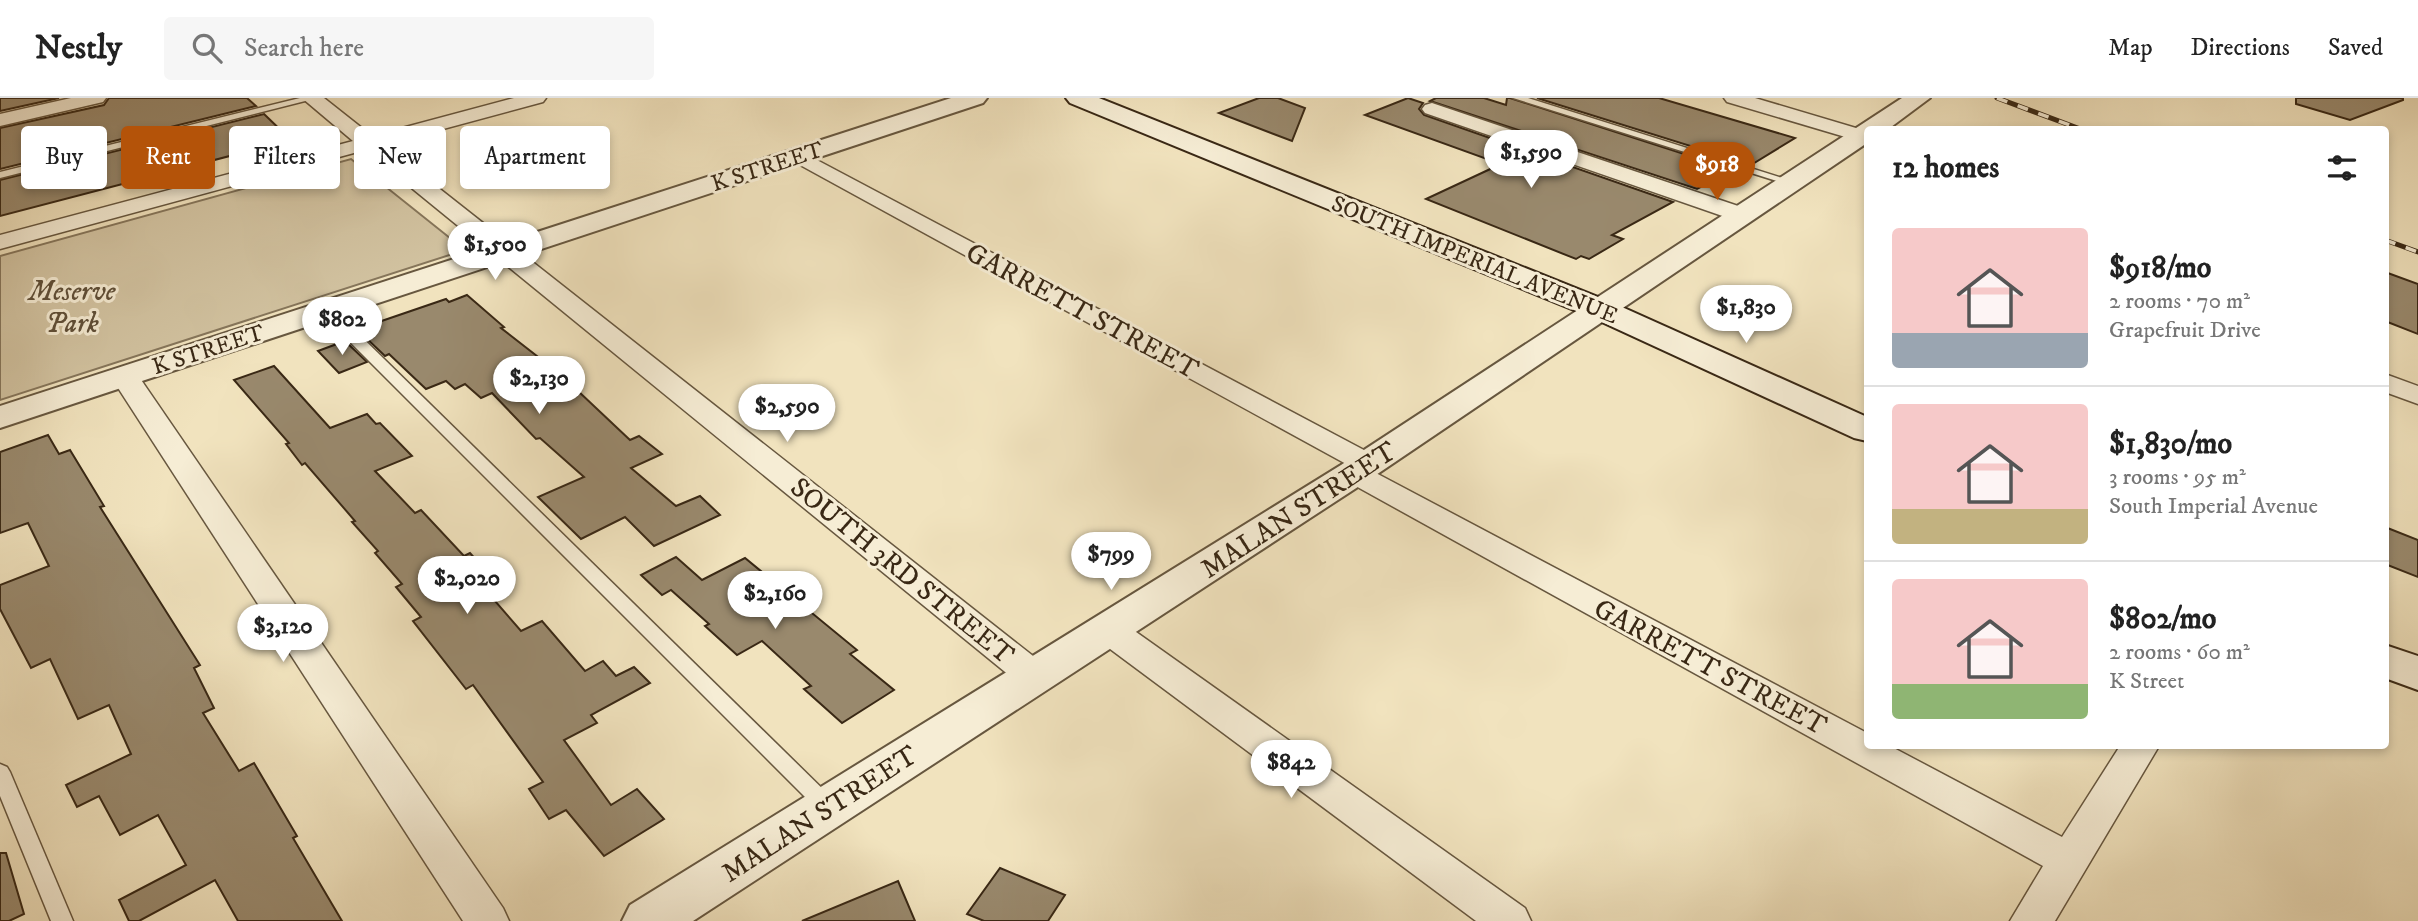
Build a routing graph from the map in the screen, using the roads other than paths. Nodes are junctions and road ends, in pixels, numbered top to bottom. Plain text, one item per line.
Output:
1 (96, 98) edge
2 (312, 98) edge
3 (536, 98) edge
4 (975, 98) edge
5 (1078, 98) edge
6 (1518, 98) edge
7 (1734, 98) edge
8 (1918, 98) edge
9 (1432, 109) dead end
10 (0, 120) edge
11 (431, 126) edge
12 (1881, 126) edge
13 (354, 132) edge
14 (1857, 144) edge
15 (354, 147) edge
16 (798, 156) junction
17 (0, 175) edge
18 (1790, 182) junction
19 (427, 189) edge
20 (1742, 215) junction
21 (0, 242) edge
22 (507, 251) junction
23 (326, 310) junction
24 (1602, 310) junction
25 (125, 376) junction
26 (2389, 384) edge
27 (2418, 396) edge
28 (0, 417) edge
29 (1864, 429) edge
30 (1361, 468) junction
31 (1110, 631) junction
32 (2389, 662) edge
33 (2418, 674) edge
34 (1034, 676) junction
35 (1864, 747) edge
36 (1868, 749) edge
37 (2138, 749) edge
38 (0, 772) edge
39 (827, 807) junction
40 (2068, 860) junction
41 (62, 921) edge
42 (487, 921) edge
43 (649, 921) edge
44 (1509, 921) edge
45 (2032, 921) edge

1 - 10 street
2 - 13 street, SOUTH 3RD STREET
2 - 17 lane
3 - 11 street
4 - 16 street, K STREET
5 - 24 street, SOUTH IMPERIAL AVENUE
6 - 18 lane
7 - 14 street
8 - 12 street, MALAN STREET
9 - 20 street
14 - 18 street, MALAN STREET
15 - 21 street
16 - 22 street, K STREET
16 - 30 street, GARRETT STREET
18 - 20 street, MALAN STREET
19 - 22 street, SOUTH 3RD STREET
20 - 24 street, MALAN STREET
22 - 23 street, K STREET
22 - 34 street, SOUTH 3RD STREET
23 - 25 street, K STREET
23 - 39 lane
24 - 29 street, SOUTH IMPERIAL AVENUE
24 - 30 street, MALAN STREET
25 - 28 street, K STREET
25 - 42 street
26 - 27 street
30 - 31 street, MALAN STREET
30 - 35 street, GARRETT STREET
31 - 34 street, MALAN STREET
31 - 44 street
32 - 33 street
34 - 39 street, MALAN STREET
36 - 40 street, GARRETT STREET
37 - 40 street
38 - 41 lane
39 - 43 street, MALAN STREET
40 - 45 street

